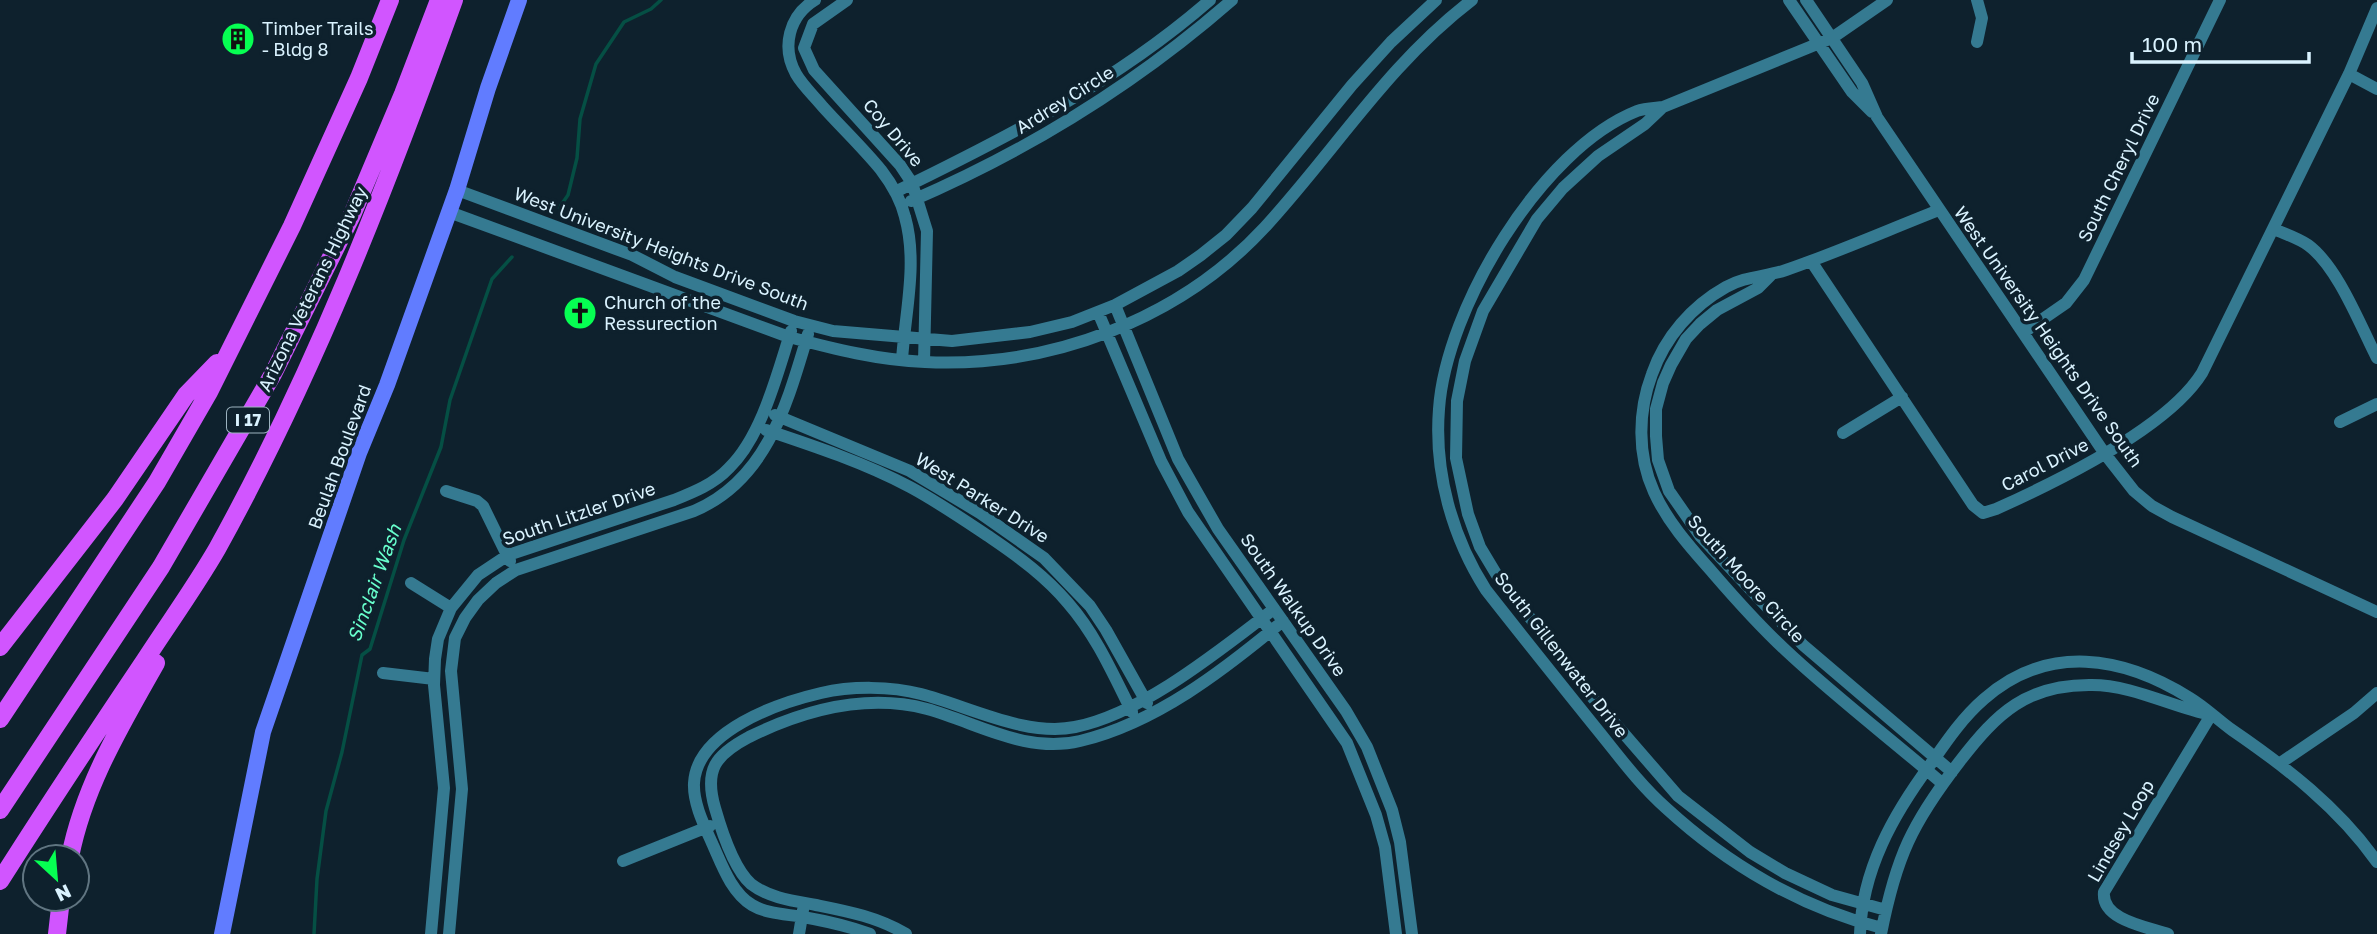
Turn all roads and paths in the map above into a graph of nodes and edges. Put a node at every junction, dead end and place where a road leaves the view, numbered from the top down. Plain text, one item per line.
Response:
1 (390, 0) edge
2 (439, 0) edge
3 (454, 0) edge
4 (519, 0) edge
5 (815, 0) edge
6 (847, 0) edge
7 (1210, 0) edge
8 (1232, 0) edge
9 (1436, 0) edge
10 (1472, 0) edge
11 (1789, 0) edge
12 (1806, 0) edge
13 (1887, 0) edge
14 (1977, 0) edge
15 (2220, 0) edge
16 (2377, 8) edge
17 (1832, 38) junction
18 (1977, 42) dead end
19 (1817, 44) junction
20 (804, 48) junction
21 (789, 52) junction
22 (2350, 74) junction
23 (2377, 89) edge
24 (1663, 107) junction
25 (1877, 117) junction
26 (912, 183) junction
27 (457, 190) junction
28 (895, 192) junction
29 (917, 199) junction
30 (901, 206) junction
31 (1939, 210) junction
32 (449, 212) junction
33 (2274, 229) junction
34 (1811, 261) junction
35 (1771, 275) junction
36 (1115, 305) junction
37 (1098, 312) junction
38 (794, 321) junction
39 (1124, 325) junction
40 (810, 326) junction
41 (2024, 331) junction
42 (1107, 332) junction
43 (789, 337) junction
44 (904, 338) junction
45 (926, 339) junction
46 (806, 341) junction
47 (229, 350) junction
48 (2377, 358) edge
49 (902, 360) junction
50 (924, 362) junction
51 (1902, 397) junction
52 (2377, 404) edge
53 (764, 411) junction
54 (780, 417) junction
55 (1438, 421) junction
56 (1456, 422) junction
57 (2340, 422) dead end
58 (756, 426) junction
59 (774, 432) junction
60 (1843, 433) dead end
61 (2105, 454) junction
62 (446, 491) dead end
63 (508, 555) junction
64 (516, 570) junction
65 (411, 583) dead end
66 (451, 608) junction
67 (1274, 609) junction
68 (2377, 612) edge
69 (173, 617) junction
70 (1261, 619) junction
71 (1283, 621) junction
72 (1270, 632) junction
73 (0, 647) edge
74 (383, 673) dead end
75 (434, 679) junction
76 (2377, 693) edge
77 (1145, 699) junction
78 (1129, 706) junction
79 (1152, 713) junction
80 (2211, 715) junction
81 (0, 719) edge
82 (1136, 720) junction
83 (1934, 758) junction
84 (2279, 764) junction
85 (1926, 769) junction
86 (1952, 772) junction
87 (1943, 784) junction
88 (0, 810) edge
89 (719, 822) junction
90 (706, 828) junction
91 (74, 843) edge
92 (2372, 846) edge
93 (623, 861) dead end
94 (2377, 862) edge
95 (1, 879) edge
96 (804, 903) junction
97 (1864, 905) junction
98 (1886, 910) junction
99 (59, 913) edge
100 (802, 917) junction
101 (1860, 928) edge
102 (1882, 931) edge
103 (57, 934) edge
104 (222, 934) edge
105 (431, 934) edge
106 (449, 934) edge
107 (799, 934) edge
108 (870, 934) edge
109 (906, 934) edge
110 (1396, 934) edge
111 (1412, 934) edge
112 (2168, 934) edge

1 - 47 highway, I 17
2 - 88 highway, Arizona Veterans Highway / I 17
3 - 69 highway
4 - 27 main road, Beulah Boulevard
5 - 21 street
6 - 20 street
7 - 26 street, Ardrey Circle
8 - 29 street, Ardrey Circle
9 - 36 street, West University Heights Drive South
10 - 39 street, West University Heights Drive South
11 - 19 street, West University Heights Drive South
12 - 17 street, West University Heights Drive South
13 - 17 street, South Gillenwater Drive
14 - 18 street
15 - 41 street, South Cheryl Drive
16 - 22 street, Carol Drive
17 - 19 street, South Gillenwater Drive
17 - 25 street, West University Heights Drive South
19 - 24 street, South Gillenwater Drive
19 - 25 street, West University Heights Drive South
20 - 21 street
20 - 26 street, Coy Drive
21 - 28 street, Coy Drive
22 - 23 street
22 - 33 street, Carol Drive
24 - 55 street, South Gillenwater Drive
24 - 56 street, South Gillenwater Drive
25 - 31 street, West University Heights Drive South
26 - 28 street, Ardrey Circle
26 - 29 street, Coy Drive
27 - 32 main road, Beulah Boulevard
27 - 38 street, West University Heights Drive South
28 - 30 street, Coy Drive
29 - 30 street, Ardrey Circle
29 - 45 street, Coy Drive
30 - 44 street, Coy Drive
31 - 34 street, South Moore Circle
31 - 41 street, West University Heights Drive South
32 - 43 street, West University Heights Drive South
32 - 104 main road, Beulah Boulevard
33 - 48 street
33 - 61 street, Carol Drive
34 - 35 street, South Moore Circle
34 - 51 street, Carol Drive
35 - 83 street, South Moore Circle
35 - 85 street, South Moore Circle
36 - 37 street, West University Heights Drive South
36 - 39 street, South Walkup Drive
37 - 42 street, South Walkup Drive
37 - 45 street, West University Heights Drive South
38 - 40 street, West University Heights Drive South
38 - 43 street, South Litzler Drive
39 - 42 street, West University Heights Drive South
39 - 67 street, South Walkup Drive
40 - 44 street, West University Heights Drive South
40 - 46 street, South Litzler Drive
41 - 61 street, West University Heights Drive South
42 - 50 street, West University Heights Drive South
42 - 70 street, South Walkup Drive
43 - 46 street, West University Heights Drive South
43 - 53 street, South Litzler Drive
44 - 45 street, West University Heights Drive South
44 - 49 street, Coy Drive
45 - 50 street, Coy Drive
46 - 49 street, West University Heights Drive South
46 - 54 street, South Litzler Drive
47 - 73 highway
47 - 81 highway, I 17
49 - 50 street, West University Heights Drive South
51 - 60 street
51 - 61 street, Carol Drive
52 - 57 street
53 - 54 street, West Parker Drive
53 - 58 street, South Litzler Drive
54 - 59 street, South Litzler Drive
54 - 77 street, West Parker Drive
55 - 56 street
55 - 101 street, South Gillenwater Drive
56 - 97 street, South Gillenwater Drive
58 - 59 street, West Parker Drive
58 - 63 street, South Litzler Drive
59 - 64 street, South Litzler Drive
59 - 78 street, West Parker Drive
61 - 68 street, West University Heights Drive South
62 - 63 street
63 - 64 street
63 - 66 street, South Litzler Drive
64 - 106 street, South Litzler Drive
65 - 66 street
66 - 75 street, South Litzler Drive
67 - 70 street
67 - 71 street, South Walkup Drive
69 - 91 highway
69 - 95 highway
70 - 72 street, South Walkup Drive
70 - 77 street
71 - 72 street
71 - 111 street, South Walkup Drive
72 - 79 street
72 - 110 street, South Walkup Drive
74 - 75 street
75 - 105 street, South Litzler Drive
76 - 84 street
77 - 78 street
77 - 79 street, West Parker Drive
78 - 82 street, West Parker Drive
78 - 90 street
79 - 82 street
80 - 83 street
80 - 84 street
80 - 86 street
80 - 112 street, Lindsey Loop
82 - 89 street
83 - 85 street
83 - 86 street, South Moore Circle
84 - 92 street
85 - 87 street, South Moore Circle
85 - 97 street
86 - 87 street
87 - 98 street
89 - 90 street
89 - 96 street
90 - 93 street
90 - 100 street
92 - 94 street
96 - 100 street
96 - 109 street
97 - 98 street, South Gillenwater Drive
97 - 101 street
98 - 102 street
99 - 103 highway
100 - 107 street
100 - 108 street
101 - 102 street, South Gillenwater Drive

